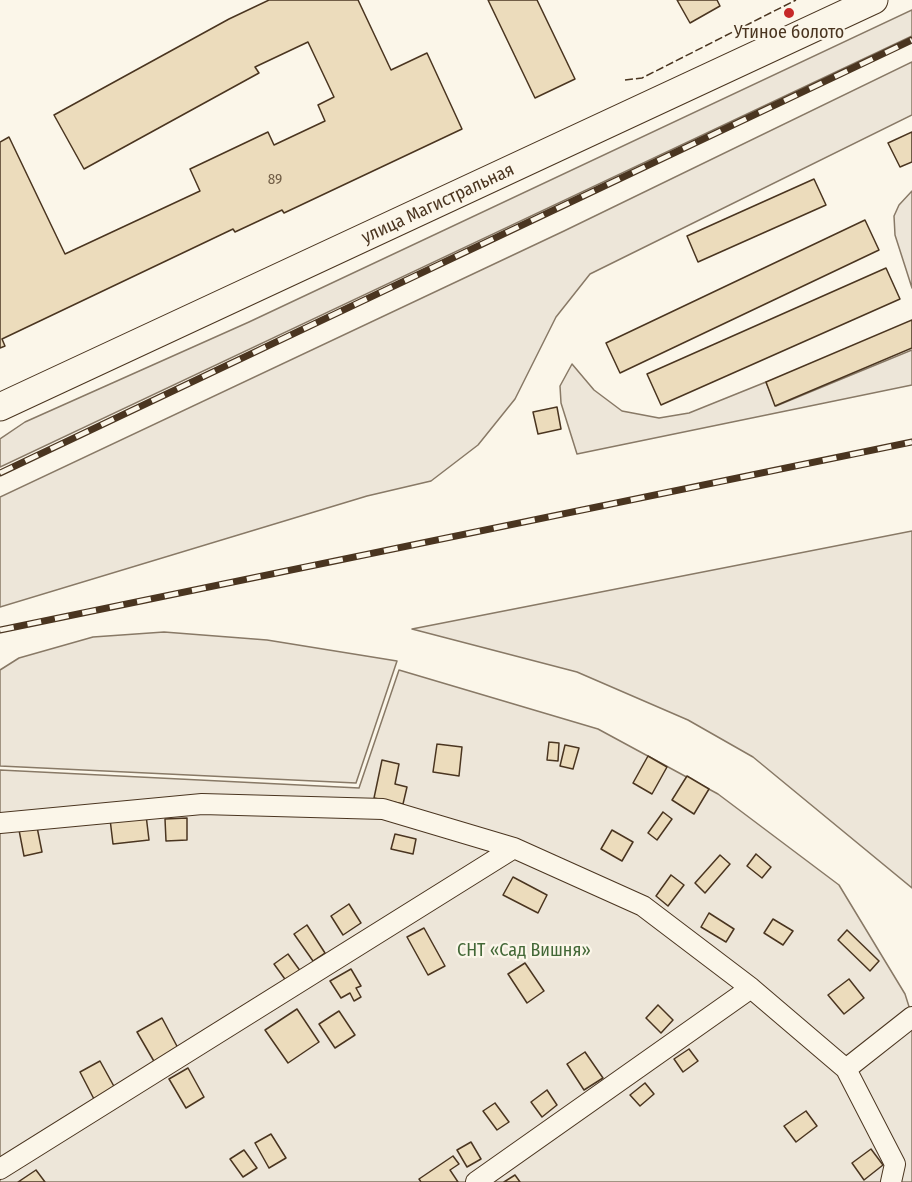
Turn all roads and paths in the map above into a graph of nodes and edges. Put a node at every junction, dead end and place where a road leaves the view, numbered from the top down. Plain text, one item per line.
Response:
1 (874, 0) edge
2 (0, 407) edge
3 (0, 823) edge
4 (514, 848) junction
5 (751, 988) junction
6 (912, 1017) edge
7 (846, 1069) junction
8 (0, 1169) edge
9 (476, 1182) edge
10 (891, 1182) edge

1 - 2 main road, улица Магистральная
3 - 4 street
4 - 5 street
4 - 8 street
5 - 7 street
5 - 9 street
6 - 7 street
7 - 10 street

